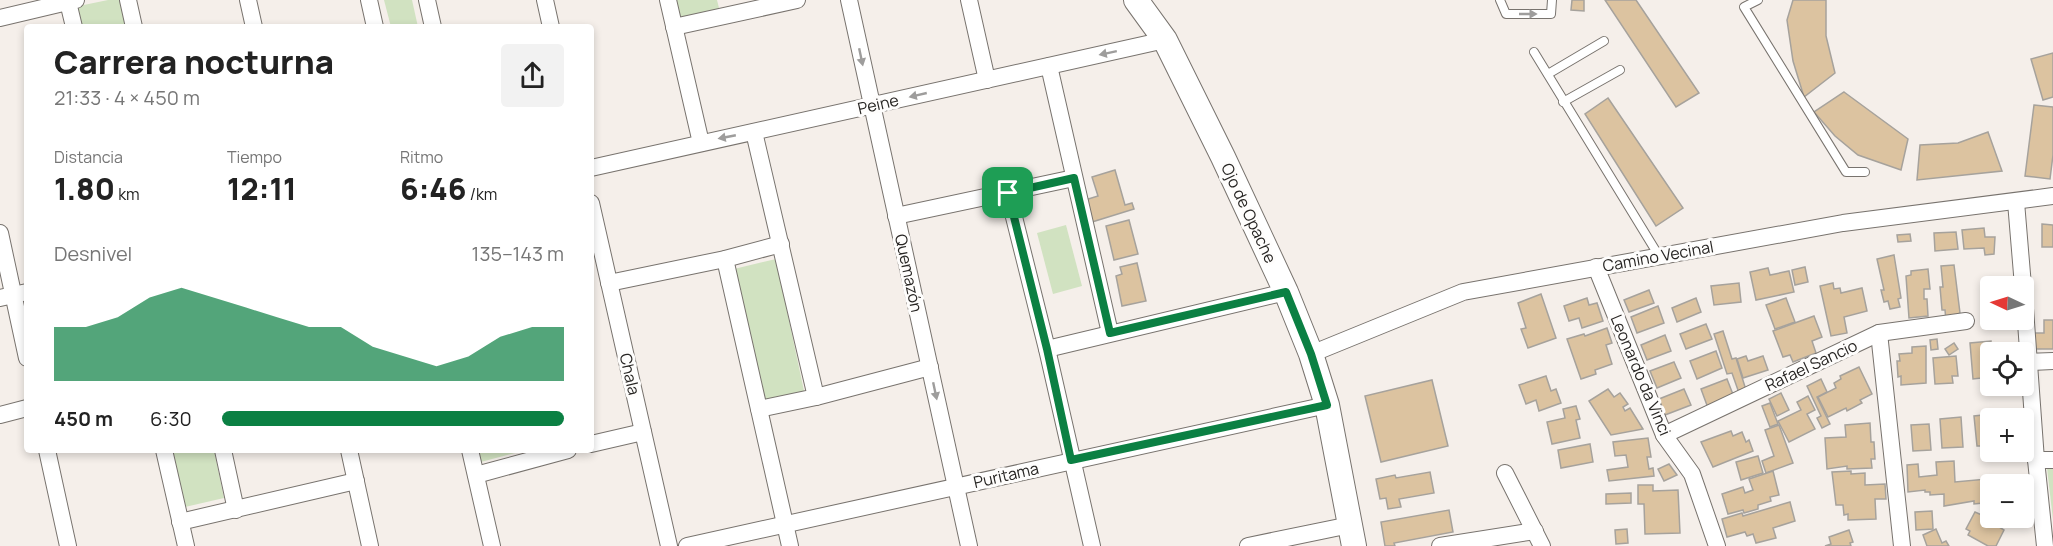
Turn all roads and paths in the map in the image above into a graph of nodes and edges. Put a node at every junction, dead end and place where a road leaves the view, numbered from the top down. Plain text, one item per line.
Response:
1 (128, 0) edge
2 (248, 0) edge
3 (369, 0) edge
4 (427, 0) edge
5 (545, 0) edge
6 (668, 0) edge
7 (797, 0) edge
8 (849, 0) edge
9 (969, 0) edge
10 (1136, 0) edge
11 (1500, 0) edge
12 (1552, 0) edge
13 (1758, 0) edge
14 (72, 1) edge
15 (729, 7) edge
16 (0, 18) edge
17 (74, 24) edge
18 (133, 24) edge
19 (253, 24) edge
20 (374, 24) edge
21 (432, 24) edge
22 (550, 24) edge
23 (674, 27) junction
24 (1165, 40) junction
25 (1604, 41) dead end
26 (1534, 52) dead end
27 (1049, 66) junction
28 (1620, 70) dead end
29 (1548, 74) junction
30 (987, 80) junction
31 (1563, 102) junction
32 (872, 106) junction
33 (754, 132) junction
34 (700, 143) junction
35 (594, 167) edge
36 (1865, 172) dead end
37 (1074, 178) junction
38 (1008, 193) junction
39 (2053, 196) edge
40 (2016, 202) junction
41 (594, 216) edge
42 (896, 216) junction
43 (0, 233) edge
44 (781, 244) junction
45 (1659, 257) junction
46 (725, 259) junction
47 (1596, 267) junction
48 (2022, 276) edge
49 (609, 283) junction
50 (1286, 292) junction
51 (14, 295) edge
52 (1966, 321) dead end
53 (1110, 333) junction
54 (1879, 333) junction
55 (24, 343) edge
56 (1047, 349) junction
57 (1311, 354) junction
58 (2053, 361) edge
59 (2034, 362) edge
60 (930, 367) junction
61 (2031, 396) edge
62 (816, 397) junction
63 (1327, 405) junction
64 (24, 409) edge
65 (759, 409) junction
66 (0, 415) edge
67 (643, 432) junction
68 (1664, 435) junction
69 (594, 443) edge
70 (48, 453) edge
71 (165, 453) edge
72 (224, 453) edge
73 (350, 453) edge
74 (471, 453) edge
75 (529, 454) edge
76 (1071, 460) junction
77 (2036, 460) junction
78 (2053, 460) edge
79 (1505, 473) dead end
80 (476, 475) junction
81 (356, 481) junction
82 (956, 486) junction
83 (236, 510) junction
84 (180, 522) junction
85 (785, 525) junction
86 (1534, 531) junction
87 (2047, 535) edge
88 (1352, 536) edge
89 (68, 546) edge
90 (186, 546) edge
91 (370, 546) edge
92 (492, 546) edge
93 (669, 546) edge
94 (687, 546) edge
95 (790, 546) edge
96 (969, 546) edge
97 (1092, 546) edge
98 (1248, 546) edge
99 (1440, 546) edge
100 (1542, 546) edge
101 (1717, 546) edge
102 (1902, 546) edge

1 - 18 street
2 - 19 street
3 - 20 street
4 - 21 street
5 - 22 street
6 - 23 street
7 - 15 street
8 -> 32 street, Quemazón
9 - 30 street
10 - 24 main road, Ojo de Opache
11 -> 12 lane
13 - 36 lane
14 - 16 street
14 - 17 street
15 - 23 street
23 - 34 street
24 -> 27 street, Peine
24 - 50 main road, Ojo de Opache
25 - 29 lane
26 - 29 lane
27 - 30 street, Peine
27 - 37 street
28 - 31 lane
29 - 31 lane
30 -> 32 street, Peine
31 - 45 lane
32 - 33 street, Peine
32 - 42 street, Quemazón
33 -> 34 street, Peine
33 - 44 street
34 - 35 street, Peine
37 - 38 street
37 - 53 street
38 - 42 street
38 - 56 street
39 - 40 street, Camino Vecinal
40 - 45 street, Camino Vecinal
40 - 48 street
41 - 49 street, Chala
42 - 60 street, Quemazón
43 - 51 street
44 - 46 street
44 - 62 street
45 - 47 street, Camino Vecinal
46 - 49 street
46 - 65 street
47 - 57 street, Camino Vecinal
47 - 68 street, Leonardo da Vinci
49 - 67 street, Chala
50 - 53 street
50 - 57 main road, Ojo de Opache
51 - 55 street
52 - 54 street, Rafael Sancio
53 - 56 street
54 - 68 street, Rafael Sancio
54 - 102 street
56 - 76 street
57 - 63 main road, Ojo de Opache
58 - 59 street
60 - 62 street
60 -> 82 street, Quemazón
61 - 77 street
62 - 65 street
63 - 76 street, Puritama
63 - 88 main road, Ojo de Opache
64 - 66 street
65 - 85 street
67 - 69 street
67 - 93 street, Chala
68 - 101 street, Leonardo da Vinci
70 - 89 street
71 - 84 street
72 - 83 street
73 - 81 street
74 - 80 street
75 - 80 street
76 - 82 street, Puritama
76 - 97 street
77 - 78 street
77 - 87 street
79 - 86 street
80 - 92 street
81 - 83 street
81 - 91 street
82 - 85 street, Puritama
82 - 96 street, Quemazón
83 - 84 street
84 - 90 street
85 - 94 street, Puritama
85 - 95 street
86 - 99 street
86 - 100 street
88 - 98 street

